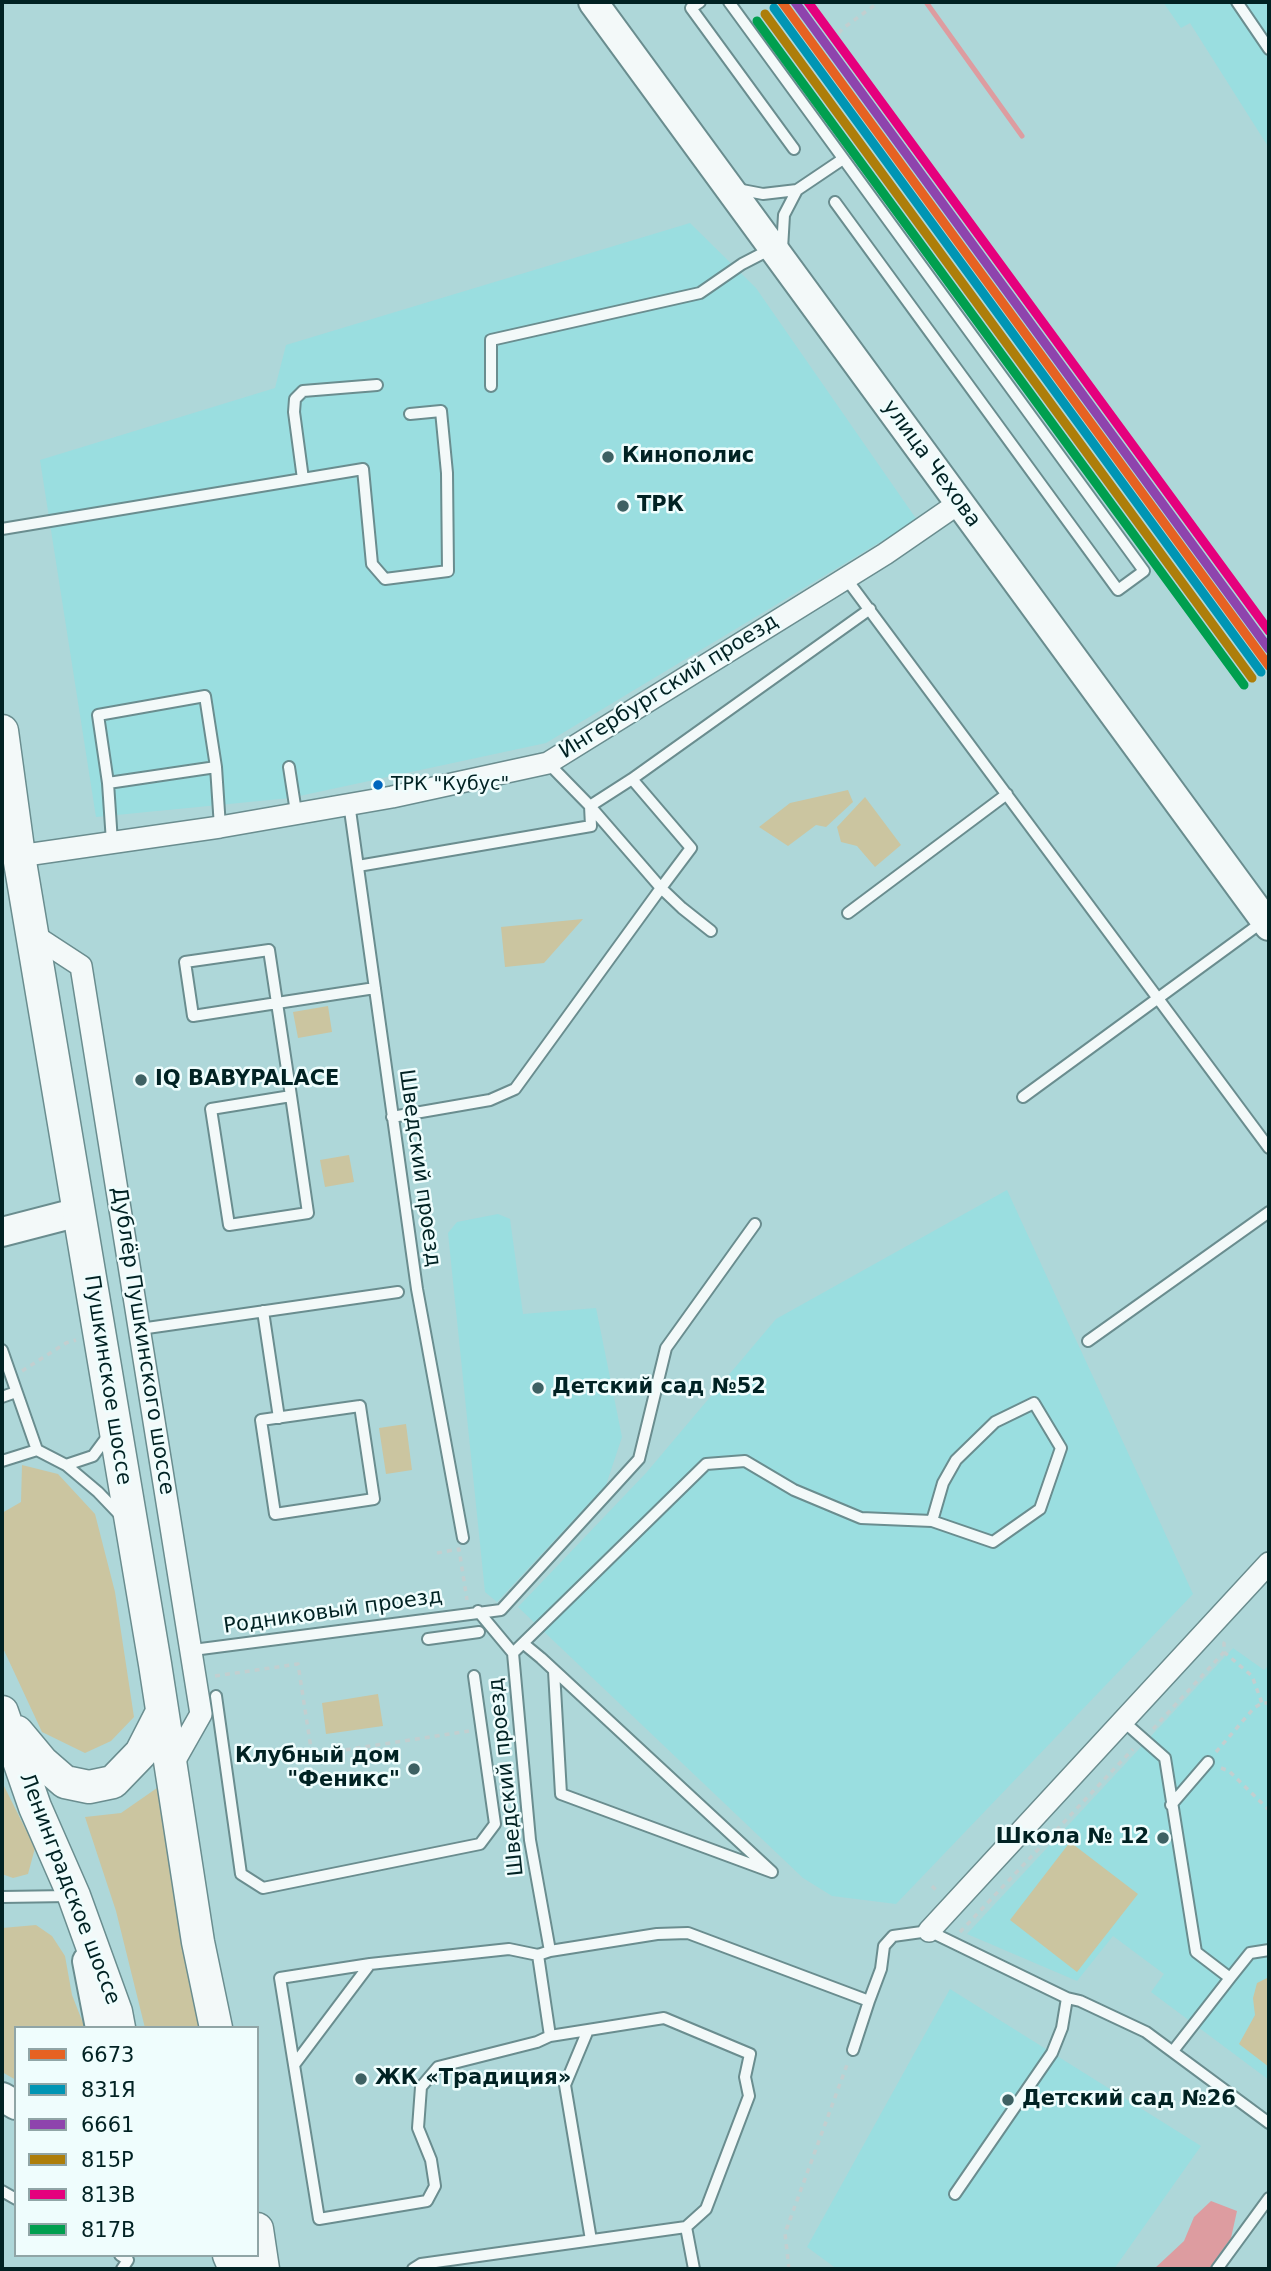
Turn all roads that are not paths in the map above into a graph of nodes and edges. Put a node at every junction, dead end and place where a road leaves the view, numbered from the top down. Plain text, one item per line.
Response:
1 (593, 2) edge
2 (700, 2) edge
3 (729, 2) edge
4 (1237, 2) edge
5 (1269, 49) edge
6 (794, 149) dead end
7 (843, 159) junction
8 (727, 186) junction
9 (797, 190) junction
10 (835, 202) dead end
11 (777, 255) junction
12 (377, 385) dead end
13 (491, 386) dead end
14 (410, 414) dead end
15 (303, 479) junction
16 (959, 503) junction
17 (2, 528) edge
18 (845, 577) junction
19 (870, 609) junction
20 (2, 731) edge
21 (548, 763) junction
22 (216, 767) junction
23 (289, 767) dead end
24 (632, 779) junction
25 (108, 783) junction
26 (1007, 794) junction
27 (349, 803) junction
28 (590, 806) junction
29 (296, 812) junction
30 (220, 827) junction
31 (112, 842) junction
32 (19, 856) junction
33 (358, 866) junction
34 (661, 888) junction
35 (848, 913) dead end
36 (1267, 923) edge
37 (711, 931) dead end
38 (32, 934) junction
39 (375, 988) junction
40 (1156, 998) junction
41 (277, 1003) junction
42 (291, 1097) junction
43 (1023, 1097) dead end
44 (392, 1117) junction
45 (1269, 1148) edge
46 (79, 1212) junction
47 (1269, 1212) edge
48 (755, 1224) dead end
49 (2, 1232) edge
50 (398, 1292) dead end
51 (263, 1311) junction
52 (140, 1329) junction
53 (1088, 1341) dead end
54 (2, 1350) edge
55 (16, 1392) junction
56 (2, 1398) edge
57 (279, 1418) junction
58 (115, 1427) junction
59 (37, 1450) junction
60 (2, 1461) edge
61 (66, 1465) junction
62 (932, 1521) junction
63 (132, 1527) junction
64 (463, 1538) dead end
65 (1269, 1563) edge
66 (473, 1612) junction
67 (479, 1632) dead end
68 (428, 1639) dead end
69 (524, 1644) junction
70 (192, 1650) junction
71 (513, 1653) junction
72 (554, 1671) junction
73 (474, 1676) dead end
74 (216, 1696) dead end
75 (162, 1712) junction
76 (3, 1716) edge
77 (1123, 1721) junction
78 (1208, 1762) road end
79 (171, 1767) junction
80 (1171, 1805) junction
81 (74, 1896) junction
82 (2, 1898) edge
83 (929, 1931) junction
84 (1269, 1950) edge
85 (550, 1951) junction
86 (538, 1955) junction
87 (370, 1964) junction
88 (1230, 1978) junction
89 (1066, 1998) junction
90 (869, 2001) junction
91 (100, 2026) edge
92 (119, 2026) edge
93 (216, 2026) edge
94 (588, 2030) junction
95 (550, 2036) junction
96 (853, 2050) road end
97 (1173, 2051) junction
98 (294, 2065) junction
99 (1269, 2123) edge
100 (954, 2194) dead end
101 (1269, 2198) edge
102 (686, 2227) junction
103 (591, 2240) junction
104 (259, 2242) edge
105 (263, 2269) edge
106 (413, 2269) edge
107 (694, 2269) edge
108 (1217, 2269) edge

1 - 8 street, улица Чехова
2 - 6 lane
3 - 7 lane
4 - 5 lane
7 - 9 lane
7 - 10 lane
8 - 9 lane
8 - 11 street, улица Чехова
9 - 11 lane
11 - 13 lane
11 - 16 street, улица Чехова
12 - 15 lane
14 - 15 lane
15 - 17 lane
16 - 18 street, Ингербургский проезд
16 - 36 street, улица Чехова
18 - 19 lane
18 - 21 street, Ингербургский проезд
19 - 24 lane
19 - 26 lane
20 - 32 main road, Пушкинское шоссе
21 - 27 street, Ингербургский проезд
21 - 28 lane
22 - 25 lane
22 - 25 lane
22 - 30 lane
23 - 29 lane
24 - 28 lane
24 - 34 lane
25 - 31 lane
26 - 35 lane
26 - 40 lane
27 - 29 street, Ингербургский проезд
27 - 33 lane, Шведский проезд
28 - 33 lane
28 - 34 lane
29 - 30 street, Ингербургский проезд
30 - 31 street, Ингербургский проезд
31 - 32 street, Ингербургский проезд
32 - 38 main road, Пушкинское шоссе
33 - 39 lane, Шведский проезд
34 - 37 lane
34 - 44 lane
36 - 40 lane
38 - 46 main road, Пушкинское шоссе
38 - 52 street, Дублёр Пушкинского шоссе
39 - 41 lane
39 - 44 lane, Шведский проезд
40 - 43 lane
40 - 45 lane
41 - 41 lane
41 - 42 lane
42 - 42 lane
44 - 64 lane, Шведский проезд
46 - 49 street
46 - 58 main road, Пушкинское шоссе
47 - 53 lane
48 - 66 lane, Родниковый проезд
50 - 51 lane
51 - 52 lane
51 - 57 lane
52 - 70 street, Дублёр Пушкинского шоссе
54 - 55 lane
55 - 56 lane
55 - 59 lane
57 - 57 lane
58 - 61 lane
58 - 63 main road, Пушкинское шоссе
59 - 60 lane
59 - 61 lane
61 - 63 lane
62 - 62 lane
62 - 69 lane
63 - 75 main road, Пушкинское шоссе
65 - 77 street
66 - 70 lane, Родниковый проезд
66 - 71 lane, Шведский проезд
67 - 68 lane
69 - 71 lane
69 - 72 lane
70 - 79 street, Дублёр Пушкинского шоссе
71 - 85 lane, Шведский проезд
72 - 72 lane
73 - 74 lane
75 - 76 main road
75 - 79 main road, Пушкинское шоссе
76 - 81 main road, Ленинградское шоссе
77 - 80 lane
77 - 83 street
78 - 80 lane
79 - 93 main road, Пушкинское шоссе
80 - 88 lane
81 - 82 lane
81 - 91 street
81 - 92 main road, Ленинградское шоссе
83 - 89 lane
83 - 90 lane
84 - 88 lane
85 - 86 lane
85 - 90 lane
86 - 87 lane
86 - 95 lane
87 - 98 lane
87 - 98 lane
88 - 97 lane
89 - 97 lane
89 - 100 lane
90 - 96 lane
94 - 95 lane
94 - 102 lane
94 - 103 lane
95 - 98 lane
97 - 99 lane
101 - 108 lane
102 - 103 lane
102 - 107 lane
103 - 106 lane
104 - 105 main road

